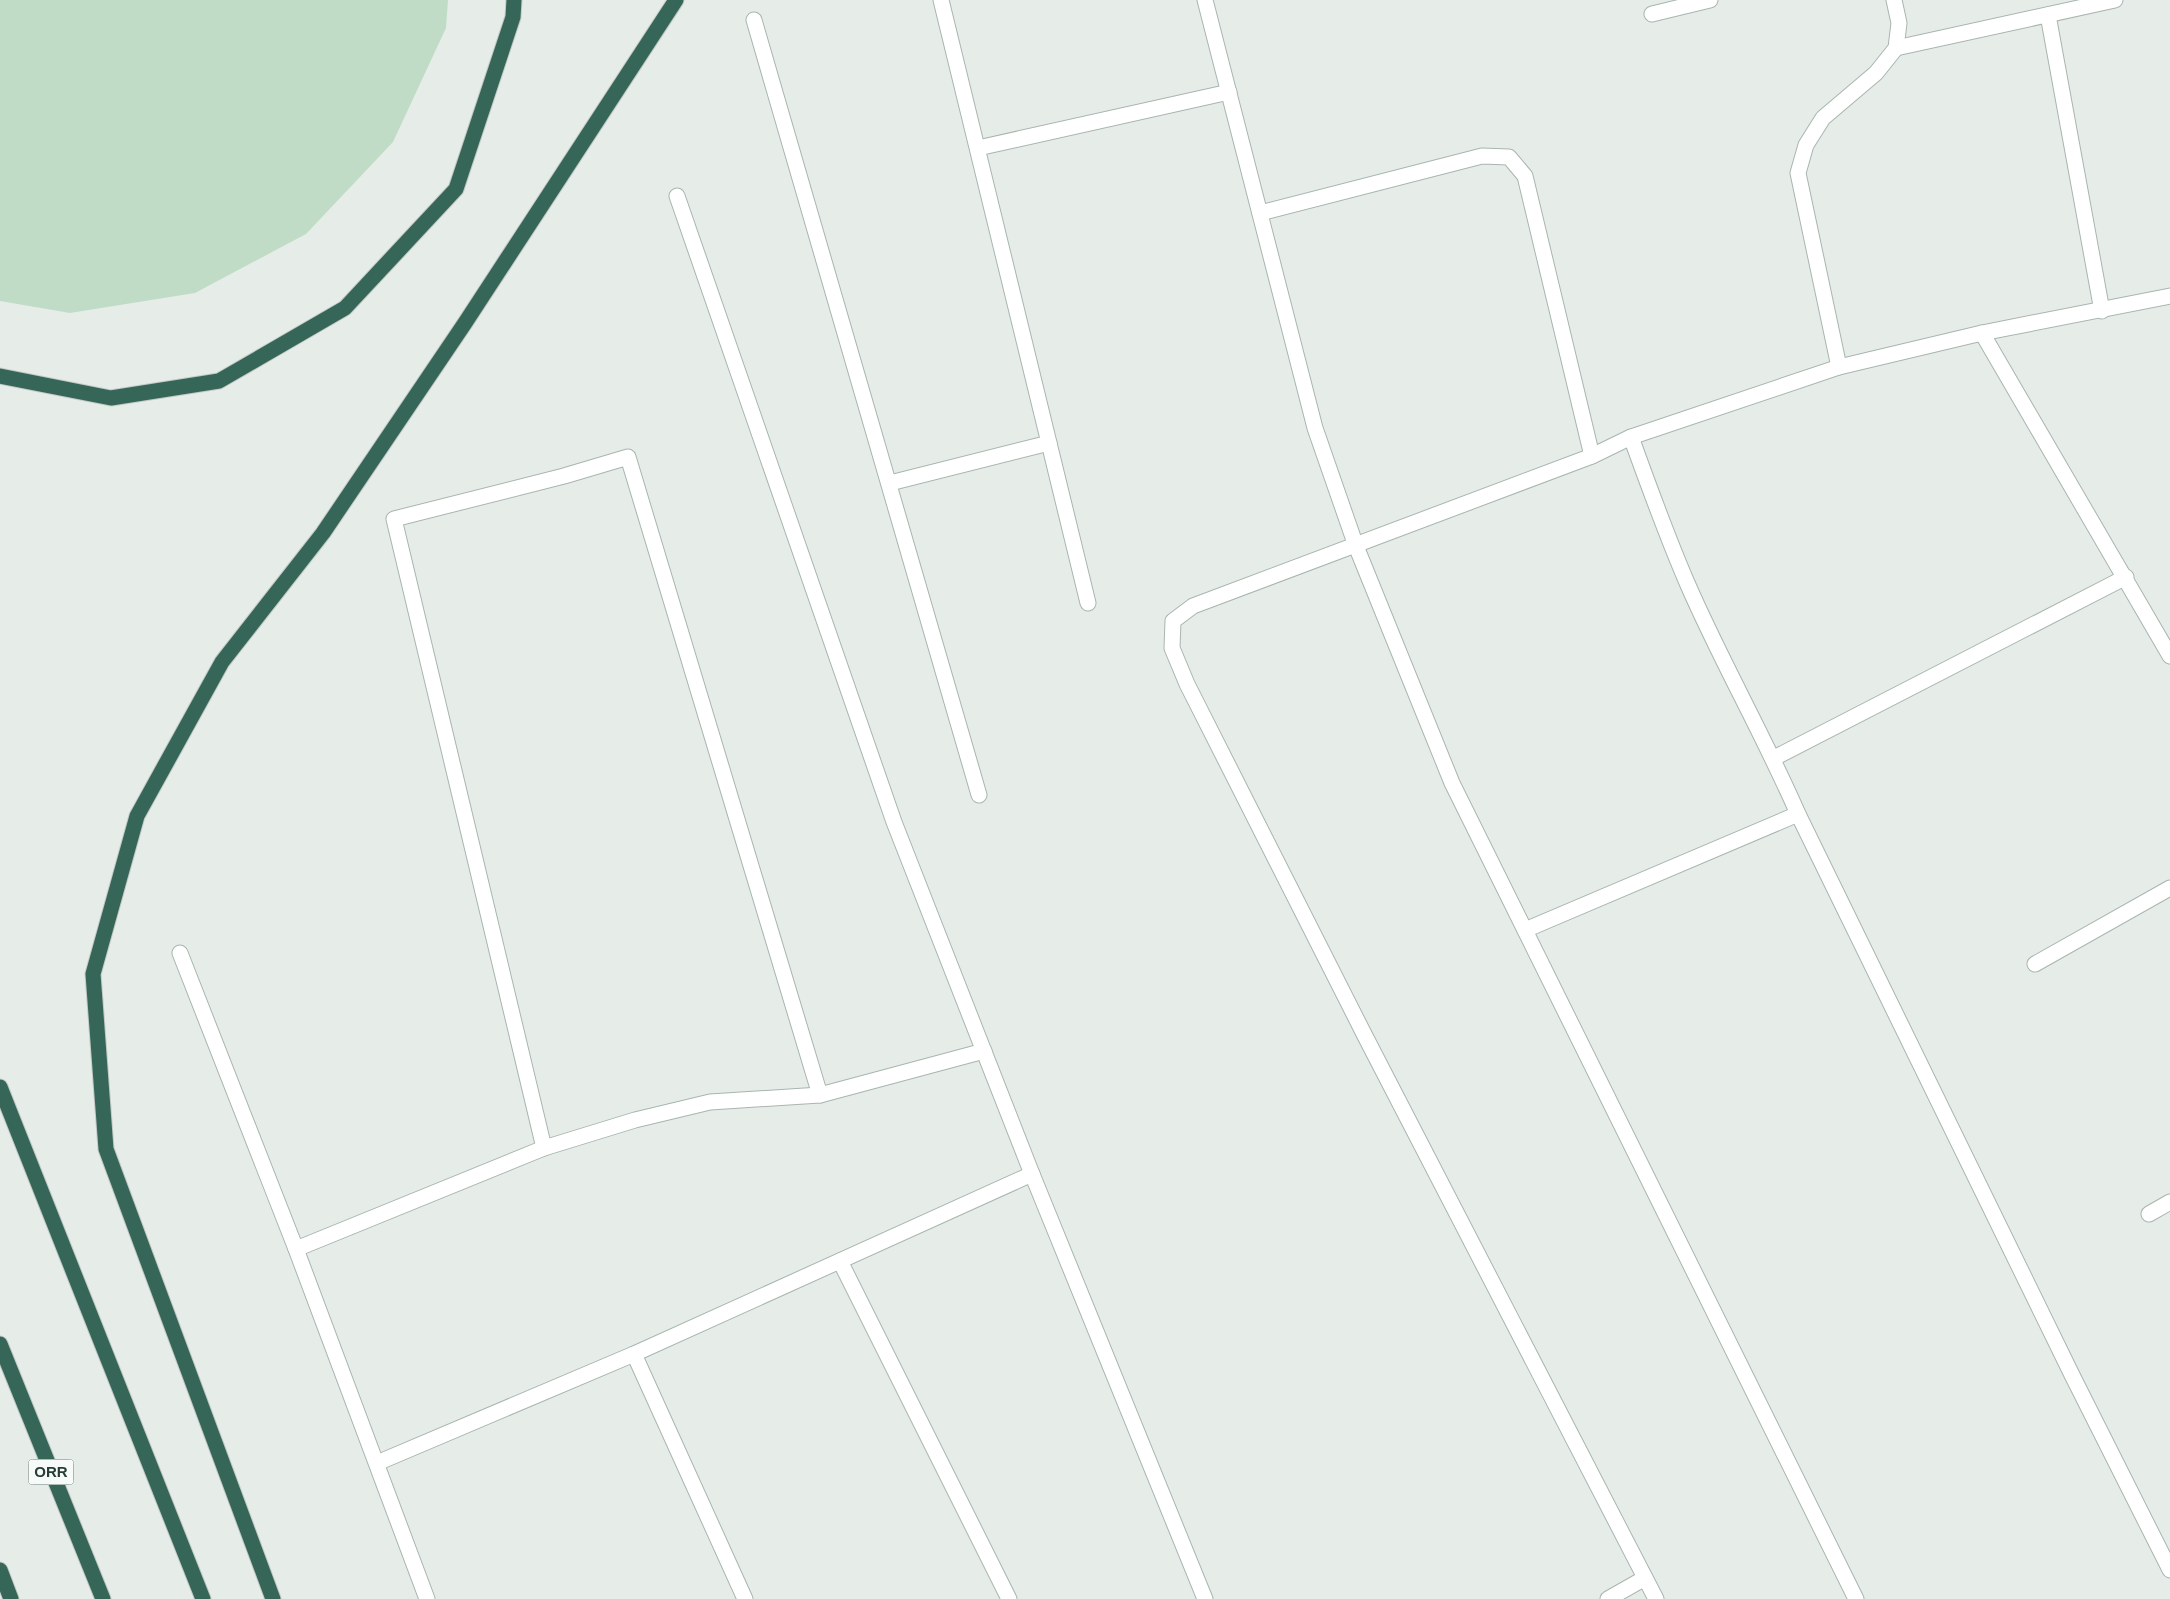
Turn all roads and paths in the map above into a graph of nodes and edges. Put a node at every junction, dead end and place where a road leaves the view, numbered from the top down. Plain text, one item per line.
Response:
1 (514, 0) edge
2 (676, 0) edge
3 (941, 0) edge
4 (1205, 0) edge
5 (1710, 0) edge
6 (1894, 0) edge
7 (2115, 0) edge
8 (1652, 14) dead end
9 (2048, 15) junction
10 (754, 20) dead end
11 (1896, 48) junction
12 (1229, 92) junction
13 (978, 148) junction
14 (677, 196) dead end
15 (1260, 213) junction
16 (2170, 296) edge
17 (2102, 311) junction
18 (1982, 333) junction
19 (1839, 367) junction
20 (0, 376) edge
21 (1631, 437) junction
22 (1049, 443) junction
23 (1592, 456) junction
24 (890, 483) junction
25 (1356, 546) junction
26 (2126, 577) junction
27 (1088, 603) dead end
28 (2170, 656) edge
29 (1774, 758) junction
30 (980, 795) dead end
31 (1798, 814) junction
32 (2170, 888) edge
33 (1525, 930) junction
34 (180, 953) dead end
35 (2035, 964) dead end
36 (984, 1051) junction
37 (0, 1087) edge
38 (820, 1095) junction
39 (544, 1148) junction
40 (1032, 1174) junction
41 (2170, 1202) edge
42 (2149, 1214) dead end
43 (296, 1249) junction
44 (840, 1261) junction
45 (0, 1344) edge
46 (634, 1354) junction
47 (377, 1463) junction
48 (0, 1570) edge
49 (2170, 1570) edge
50 (1645, 1578) junction
51 (11, 1599) edge
52 (103, 1599) edge
53 (203, 1599) edge
54 (273, 1599) edge
55 (427, 1599) edge
56 (745, 1599) edge
57 (1009, 1599) edge
58 (1205, 1599) edge
59 (1608, 1599) edge
60 (1656, 1599) edge
61 (1856, 1599) edge

1 - 20 highway
2 - 54 highway
3 - 13 street
4 - 12 street
5 - 8 street
6 - 11 street
7 - 9 street
9 - 11 street
9 - 17 street
10 - 24 street
11 - 19 street
12 - 13 street
12 - 15 street
13 - 22 street
14 - 36 street
15 - 23 street
15 - 25 street
16 - 17 street
17 - 18 street
18 - 19 street
18 - 26 street
19 - 21 street
21 - 23 street
21 - 29 street
22 - 24 street
22 - 27 street
23 - 25 street
24 - 30 street
25 - 33 street
25 - 50 street
26 - 28 street
26 - 29 street
29 - 31 street
31 - 33 street
31 - 49 street
32 - 35 street
33 - 61 street
34 - 43 street
36 - 38 street
36 - 40 street
37 - 53 highway
38 - 39 street
38 - 39 street
39 - 43 street
40 - 44 street
40 - 58 street
41 - 42 street
43 - 47 street
44 - 46 street
44 - 57 street
45 - 52 highway, ORR
46 - 47 street
46 - 56 street
47 - 55 street
48 - 51 highway
50 - 59 street
50 - 60 street

